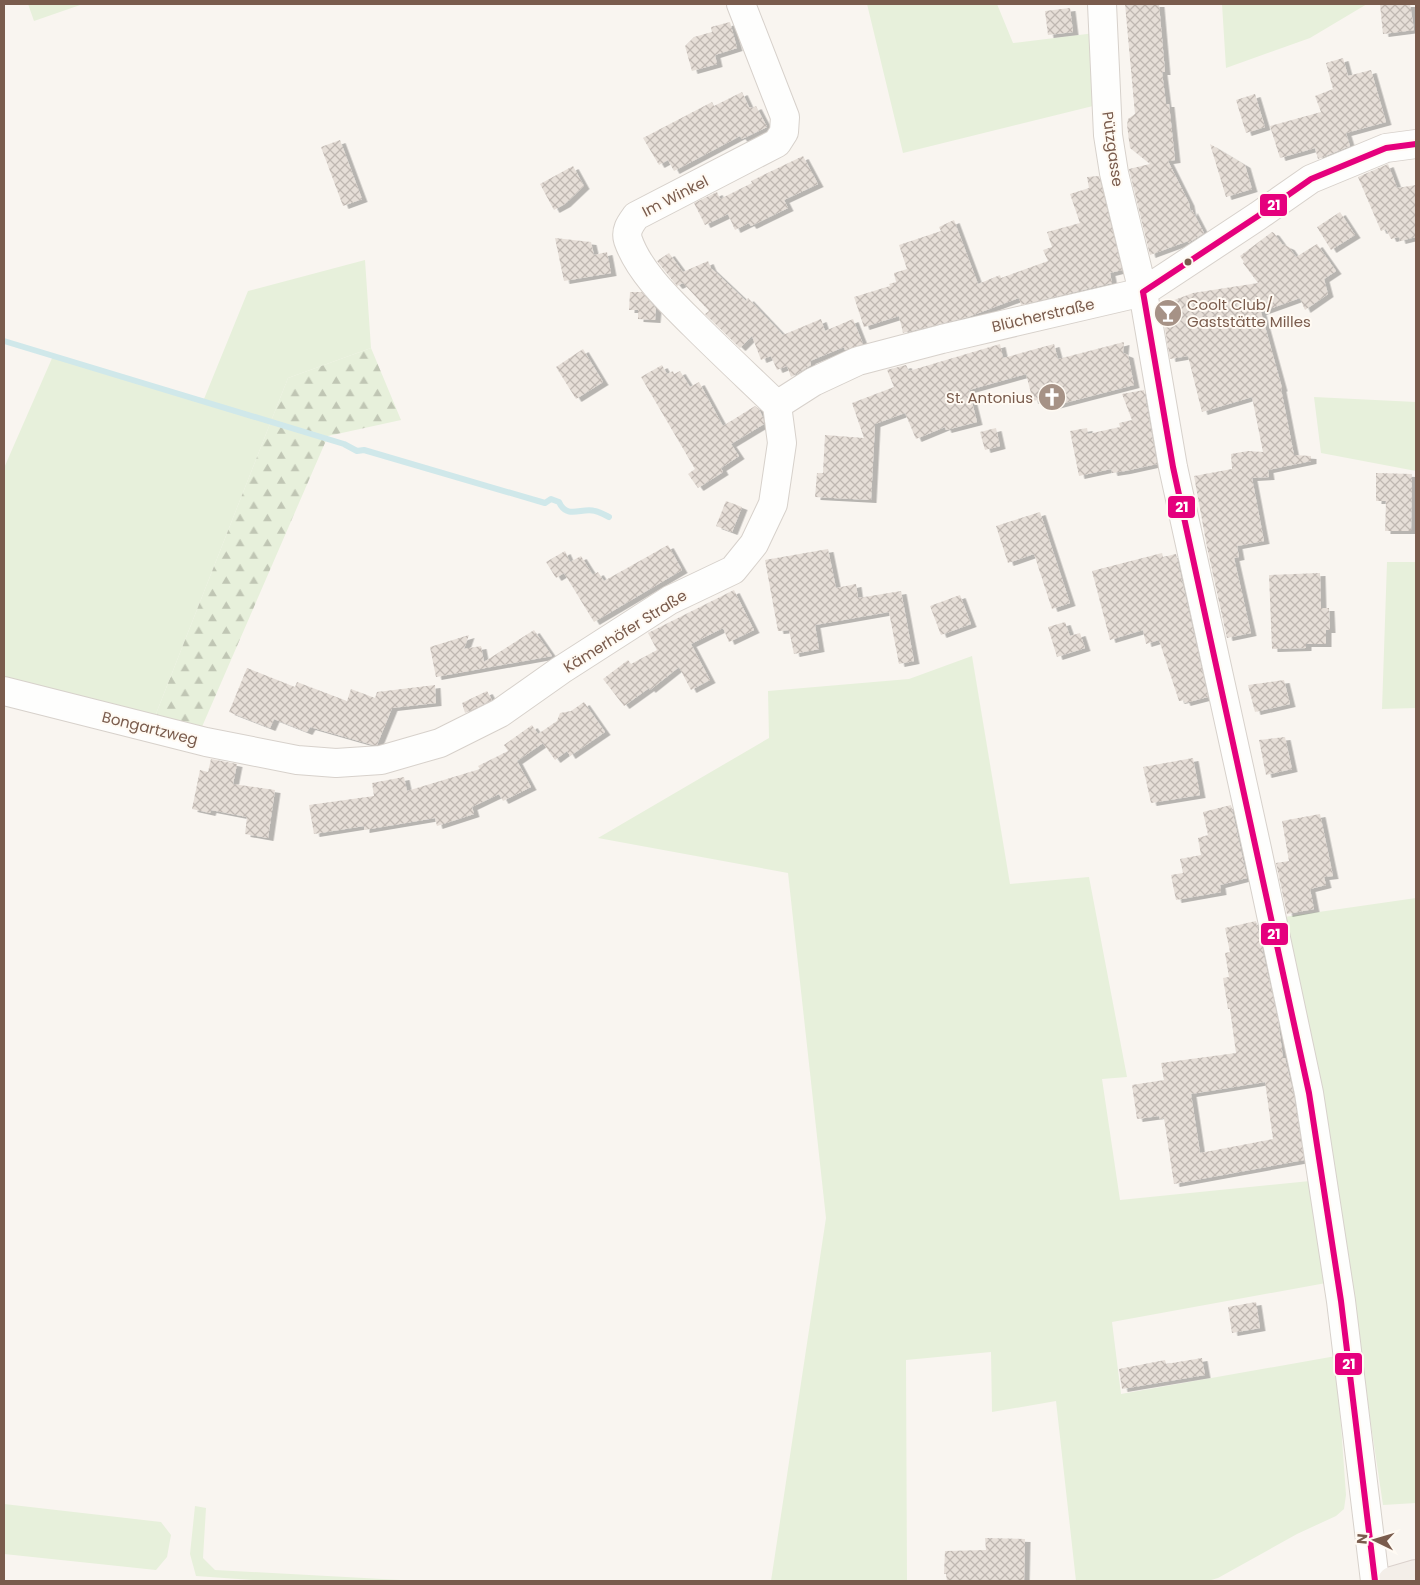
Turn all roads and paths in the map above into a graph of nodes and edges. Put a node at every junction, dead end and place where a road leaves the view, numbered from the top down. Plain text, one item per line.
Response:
1 (741, 4) edge
2 (1102, 4) edge
3 (1416, 144) edge
4 (1143, 292) junction
5 (777, 404) junction
6 (4, 691) edge
7 (297, 760) joint
8 (1416, 1574) edge
9 (1375, 1581) edge
10 (1392, 1581) edge

1 - 5 street, Im Winkel
2 - 4 street, Pützgasse
3 - 4 street
4 - 5 street, Blücherstraße
4 - 9 street, Pützgasse
5 - 7 street, Kämerhöfer Straße
6 - 7 street, Bongartzweg
8 - 10 main road

